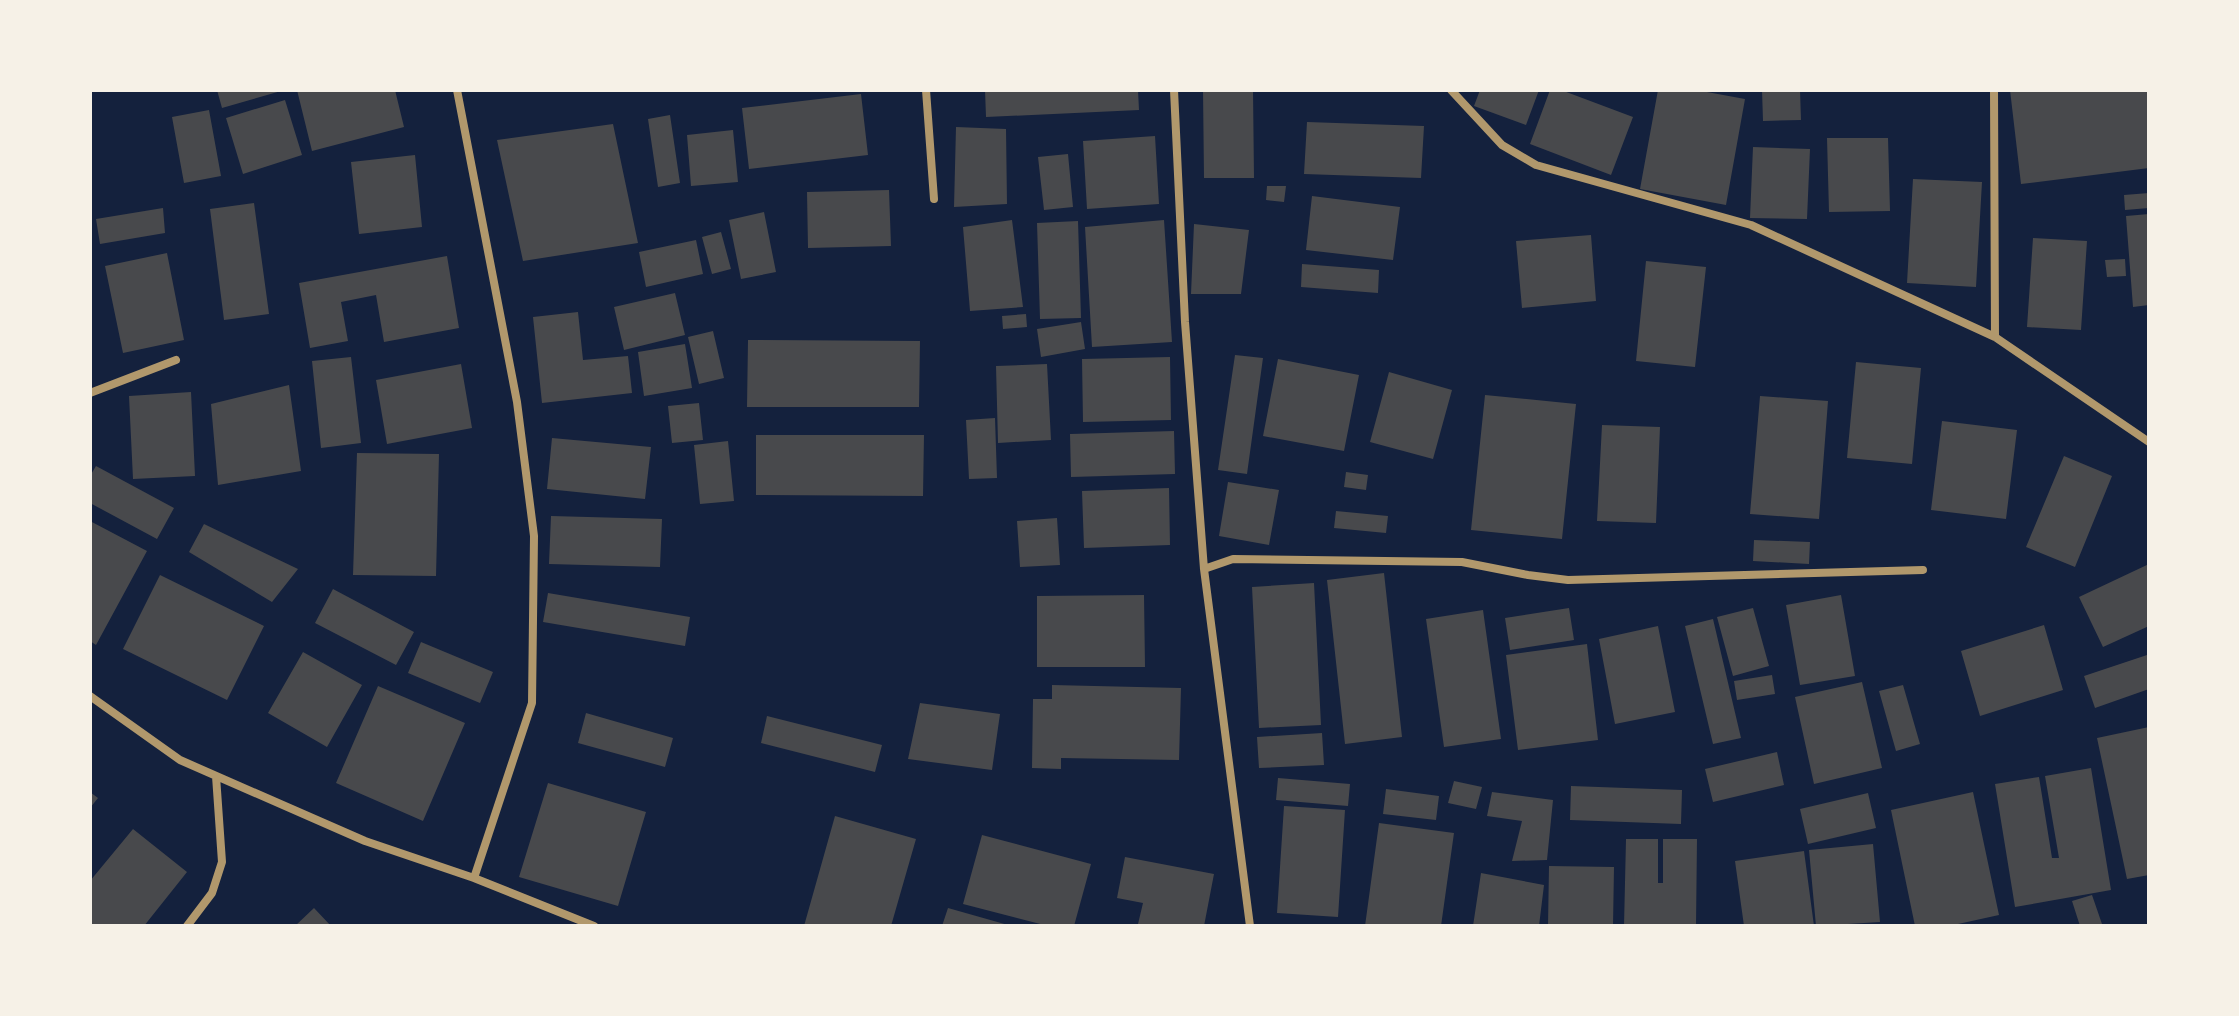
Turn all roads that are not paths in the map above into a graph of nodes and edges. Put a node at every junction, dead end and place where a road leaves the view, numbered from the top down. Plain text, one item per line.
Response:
1 (457, 90) edge
2 (926, 90) edge
3 (1174, 90) edge
4 (1451, 90) edge
5 (1994, 90) edge
6 (934, 199) dead end
7 (1995, 337) junction
8 (176, 360) dead end
9 (90, 393) edge
10 (2149, 442) edge
11 (1204, 569) junction
12 (1923, 570) dead end
13 (90, 696) edge
14 (216, 776) junction
15 (474, 878) junction
16 (187, 926) edge
17 (594, 926) edge
18 (1250, 926) edge

1 - 15 street
2 - 6 street
3 - 11 street
4 - 7 street
5 - 7 street
7 - 10 street
8 - 9 street
11 - 12 street
11 - 18 street
13 - 14 street
14 - 15 street
14 - 16 street
15 - 17 street

